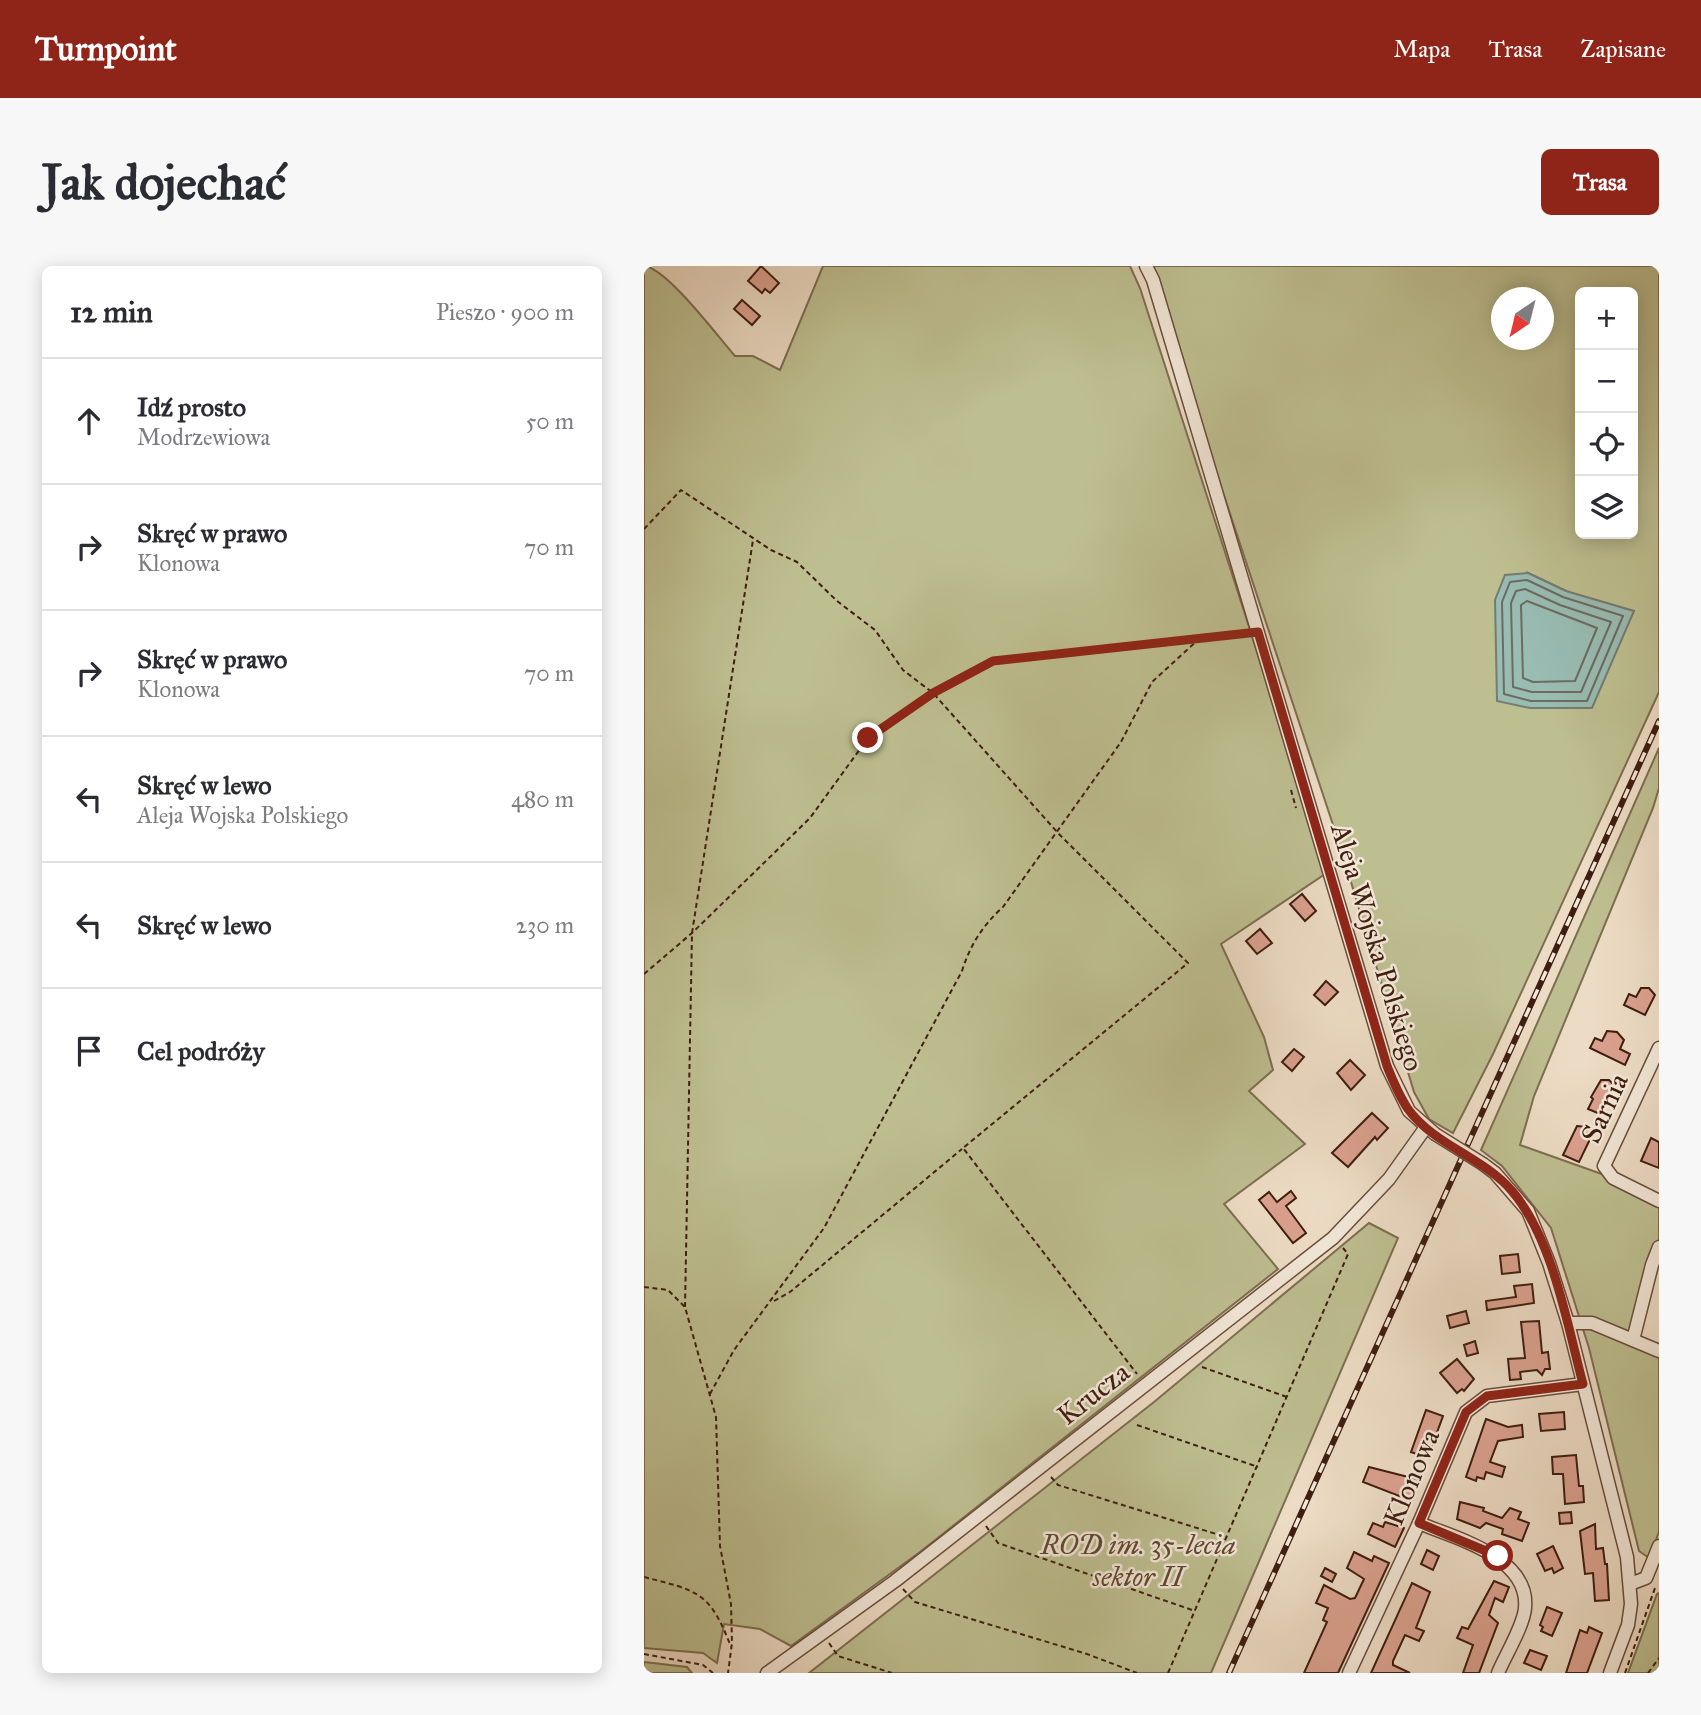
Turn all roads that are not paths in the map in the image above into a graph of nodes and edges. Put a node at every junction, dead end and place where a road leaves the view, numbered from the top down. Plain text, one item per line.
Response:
1 (1146, 266) edge
2 (1659, 1048) edge
3 (1430, 1130) junction
4 (1659, 1201) edge
5 (1659, 1247) edge
6 (1568, 1323) junction
7 (1633, 1340) junction
8 (1659, 1351) edge
9 (1583, 1384) junction
10 (1419, 1523) junction
11 (1659, 1546) edge
12 (1653, 1582) edge
13 (1630, 1584) junction
14 (767, 1673) edge
15 (1349, 1673) edge
16 (1498, 1673) edge
17 (1610, 1673) edge

1 - 3 street, Aleja Wojska Polskiego
2 - 4 street, Sarnia
3 - 6 street, Aleja Wojska Polskiego, bridge
3 - 14 street, Krucza
5 - 7 street
6 - 7 street
6 - 9 street, Aleja Wojska Polskiego
7 - 8 street
9 - 10 street, Klonowa
9 - 13 street, Aleja Wojska Polskiego
10 - 15 street, Klonowa
10 - 16 street
11 - 12 street
12 - 13 street
13 - 17 street, Aleja Wojska Polskiego

